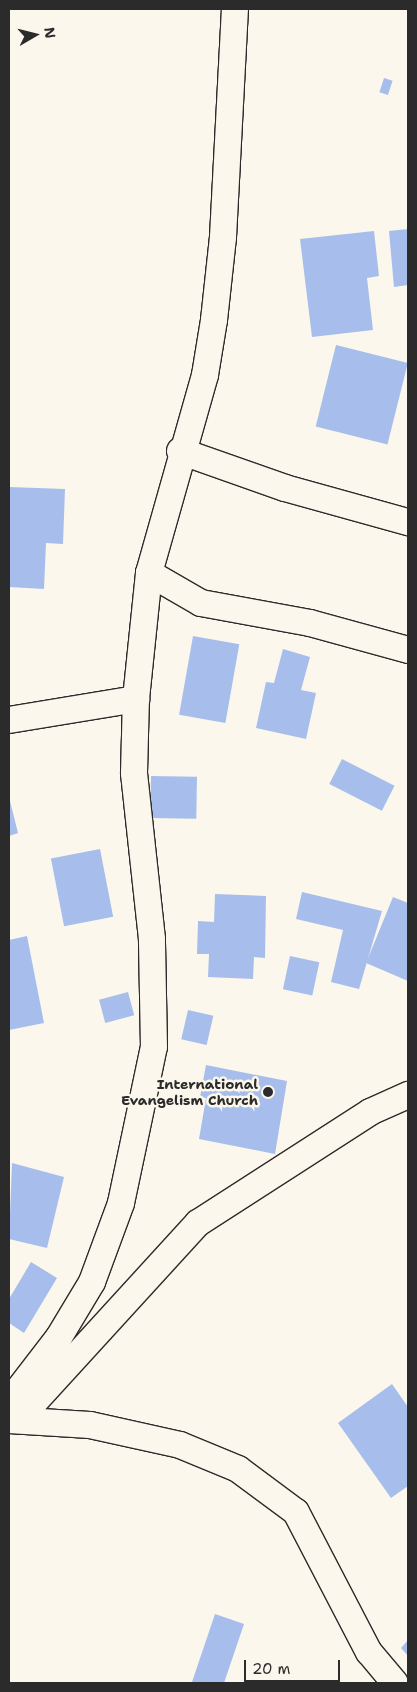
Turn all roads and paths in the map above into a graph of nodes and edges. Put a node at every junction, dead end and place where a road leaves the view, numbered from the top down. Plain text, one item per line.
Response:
1 (235, 9) edge
2 (180, 451) junction
3 (408, 522) edge
4 (149, 574) junction
5 (408, 650) edge
6 (136, 700) junction
7 (9, 720) edge
8 (408, 1095) edge
9 (12, 1414) edge
10 (395, 1683) edge

1 - 2 street
2 - 3 street
2 - 4 street
4 - 5 street
4 - 6 street
6 - 7 street
6 - 9 street
8 - 9 street
9 - 10 street

